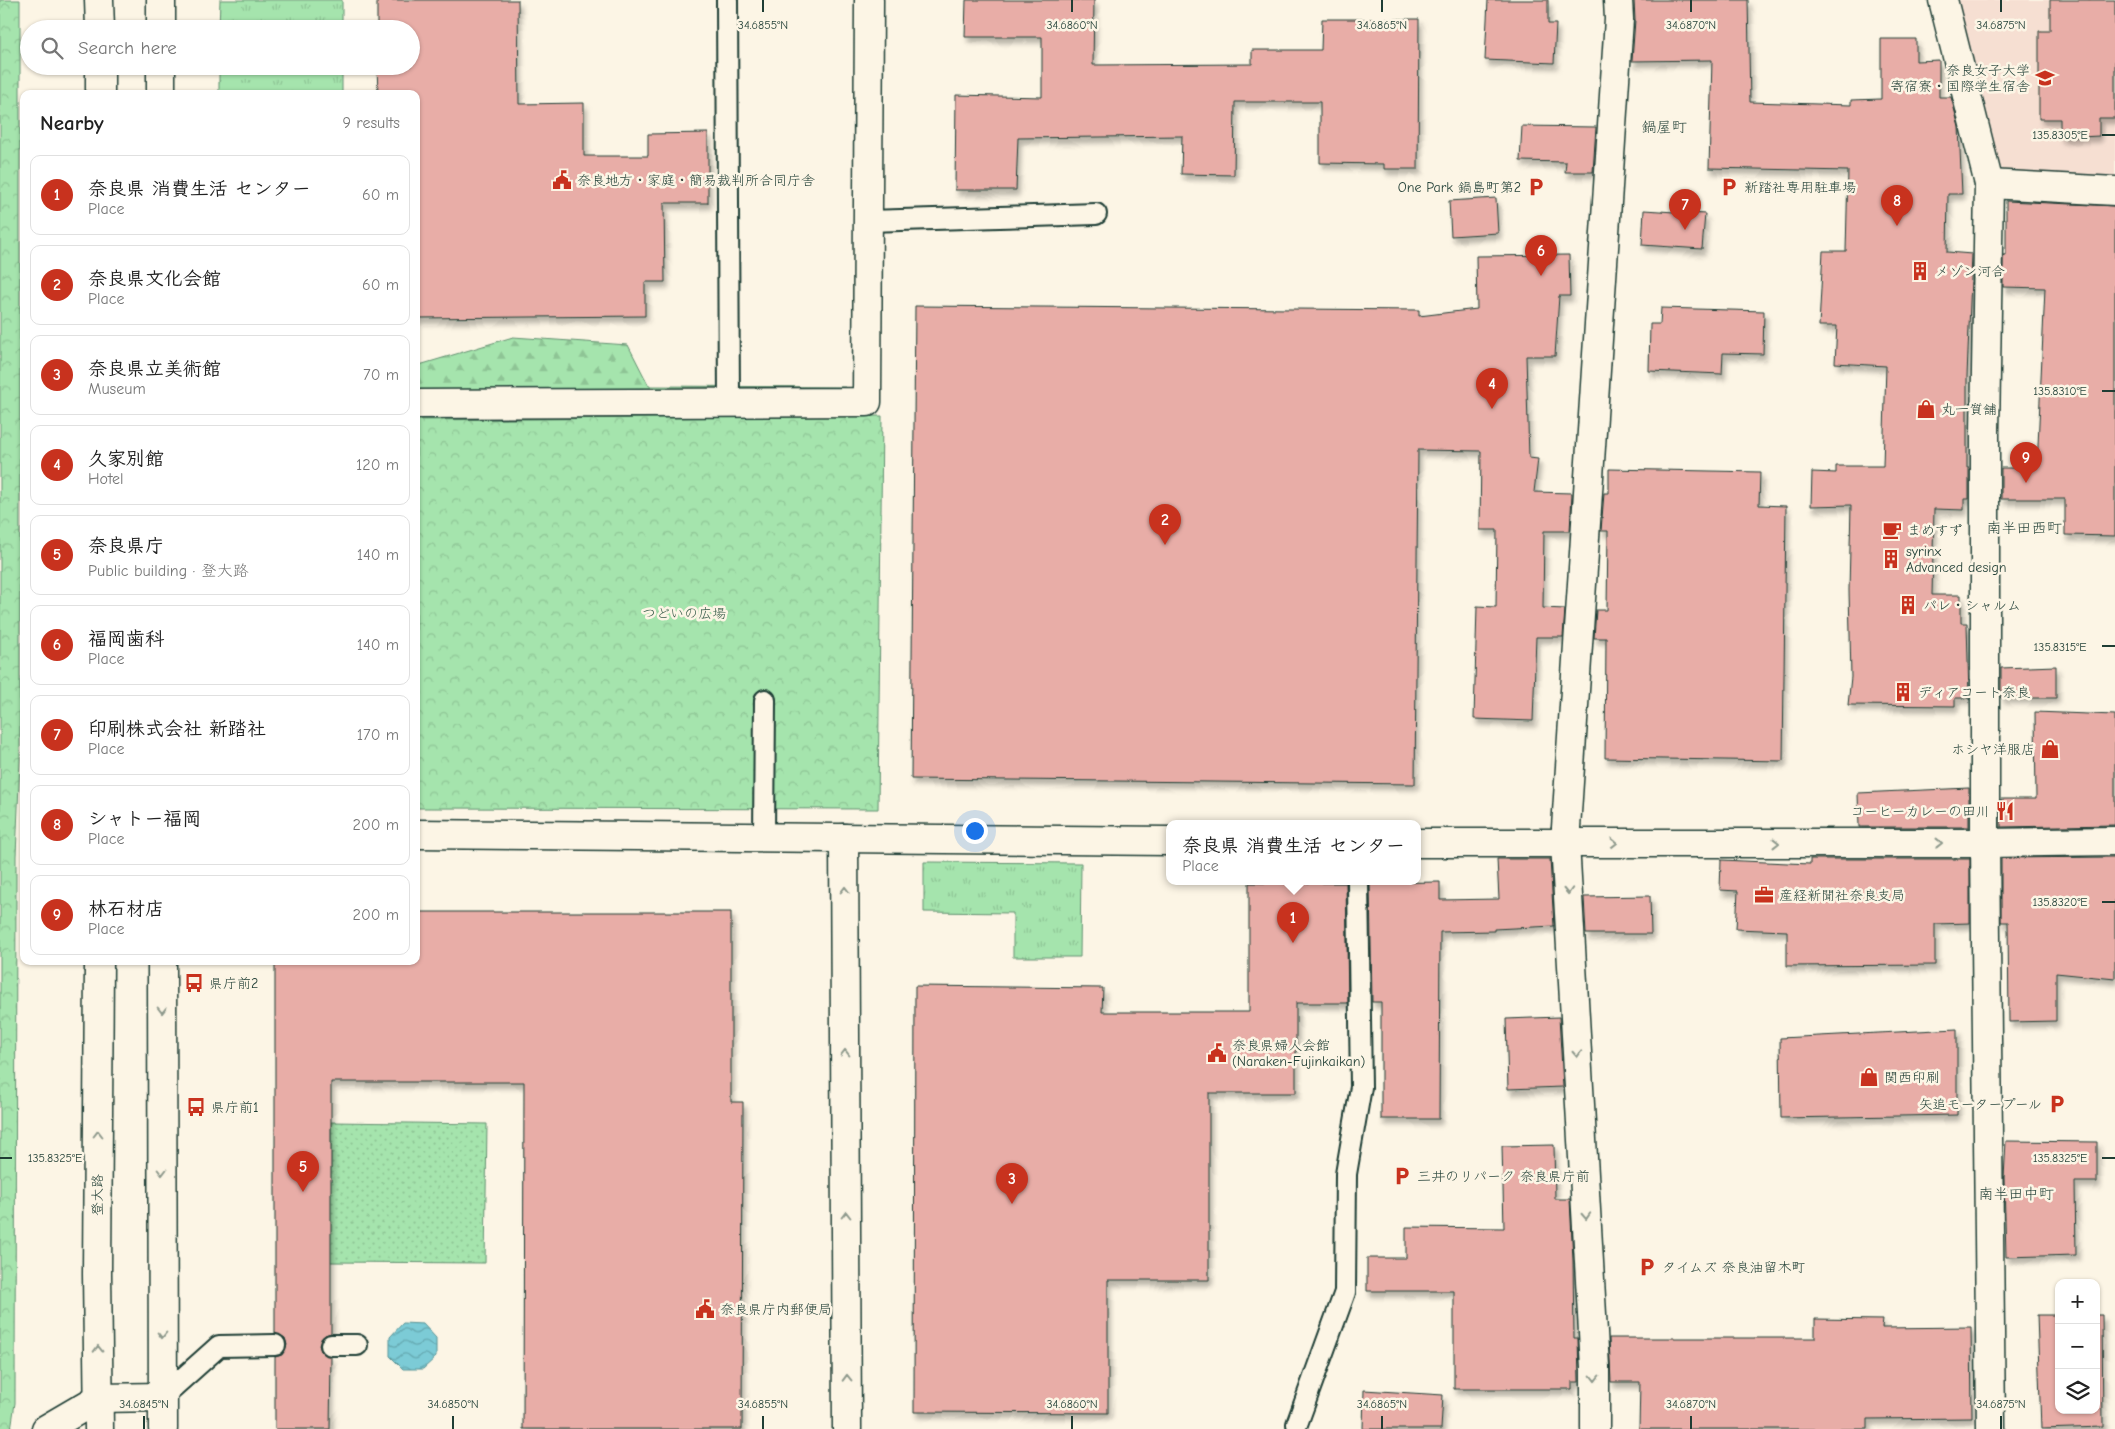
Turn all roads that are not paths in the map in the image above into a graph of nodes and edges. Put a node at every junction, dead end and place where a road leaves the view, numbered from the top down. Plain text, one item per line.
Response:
1 (99, 0) edge
2 (161, 0) edge
3 (726, 0) edge
4 (869, 0) edge
5 (1618, 0) edge
6 (1943, 0) edge
7 (100, 20) edge
8 (161, 20) edge
9 (100, 75) edge
10 (161, 75) edge
11 (100, 90) edge
12 (161, 90) edge
13 (1989, 184) junction
14 (2115, 191) edge
15 (1096, 214) dead end
16 (868, 221) junction
17 (729, 402) junction
18 (420, 404) edge
19 (765, 700) dead end
20 (420, 834) edge
21 (764, 838) junction
22 (844, 838) junction
23 (1166, 841) edge
24 (2115, 841) edge
25 (1421, 843) edge
26 (1565, 843) junction
27 (1985, 843) junction
28 (1358, 885) edge
29 (99, 965) edge
30 (162, 965) edge
31 (275, 1345) dead end
32 (331, 1345) dead end
33 (357, 1345) dead end
34 (162, 1397) junction
35 (98, 1398) junction
36 (1297, 1424) dead end
37 (46, 1429) edge
38 (98, 1429) edge
39 (162, 1429) edge
40 (848, 1429) edge
41 (1595, 1429) edge
42 (1991, 1429) edge

1 - 7 main road
2 - 8 main road
3 - 17 lane
4 - 16 main road
5 - 26 main road
6 - 13 main road
9 - 11 main road
10 - 12 main road
13 - 14 main road
13 - 27 main road
15 - 16 lane
16 - 17 main road
17 - 18 main road
19 - 21 lane
20 - 21 main road
21 - 22 main road
22 - 23 main road
40 -> 22 main road
24 - 27 main road
25 - 26 main road
26 -> 27 main road
26 -> 41 main road
27 - 42 main road
28 - 36 lane
35 -> 29 main road, 登大路
30 -> 34 main road
31 - 34 lane
32 - 33 lane
34 - 35 main road
34 - 39 main road
35 - 37 main road
35 - 38 main road, 登大路

